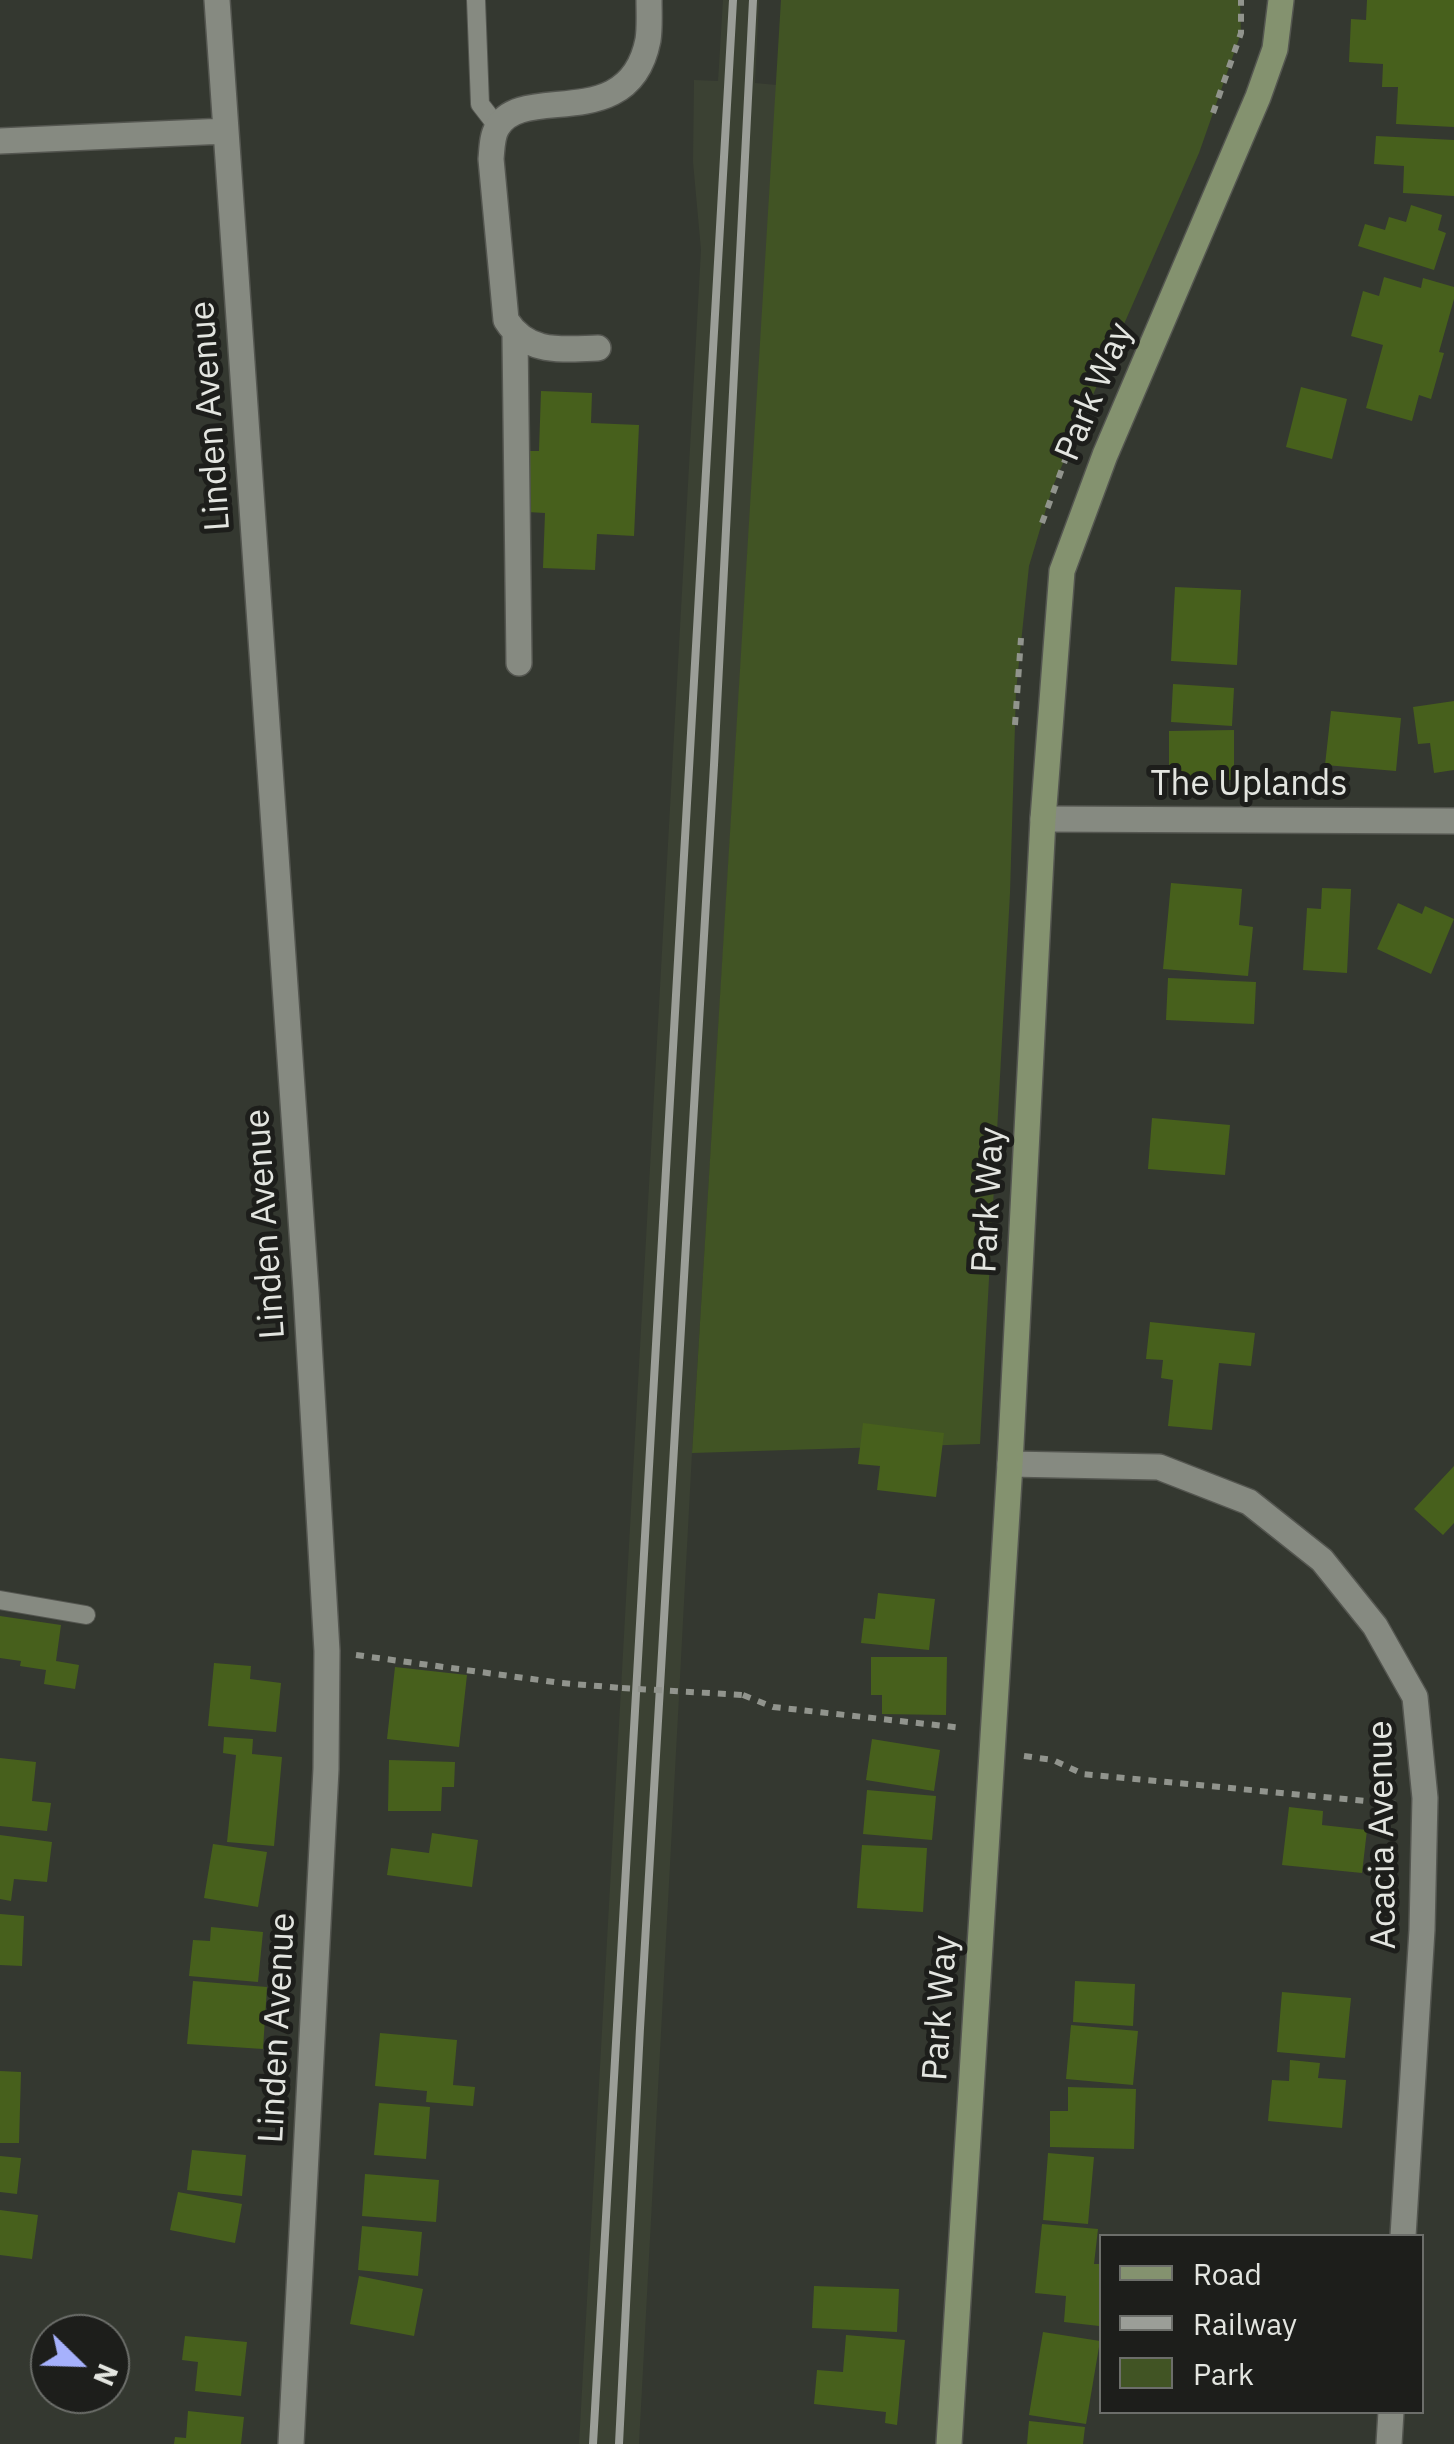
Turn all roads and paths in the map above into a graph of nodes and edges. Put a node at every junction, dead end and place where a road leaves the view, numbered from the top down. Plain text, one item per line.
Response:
1 (217, 0) edge
2 (476, 0) edge
3 (649, 0) edge
4 (1280, 0) edge
5 (498, 126) junction
6 (226, 131) junction
7 (0, 141) edge
8 (516, 335) junction
9 (598, 348) dead end
10 (519, 663) dead end
11 (1043, 818) junction
12 (1454, 820) edge
13 (1010, 1464) junction
14 (0, 1600) edge
15 (86, 1615) dead end
16 (327, 1651) junction
17 (962, 1728) dead end
18 (1023, 1773) dead end
19 (1424, 1806) junction
20 (1403, 2234) edge
21 (1392, 2414) edge
22 (291, 2444) edge
23 (949, 2444) edge
24 (1390, 2444) edge

1 - 6 street, Linden Avenue
2 - 5 lane
3 - 5 street
4 - 11 street, Park Way
5 - 8 street
6 - 7 street
6 - 16 street, Linden Avenue
8 - 9 street
8 - 10 street
11 - 12 street, The Uplands
11 - 13 street, Park Way
13 - 19 street, Acacia Avenue
13 - 23 street, Park Way
14 - 15 lane
16 - 17 path, bridge
16 - 22 street, Linden Avenue
18 - 19 path
19 - 20 street, Acacia Avenue
21 - 24 street

